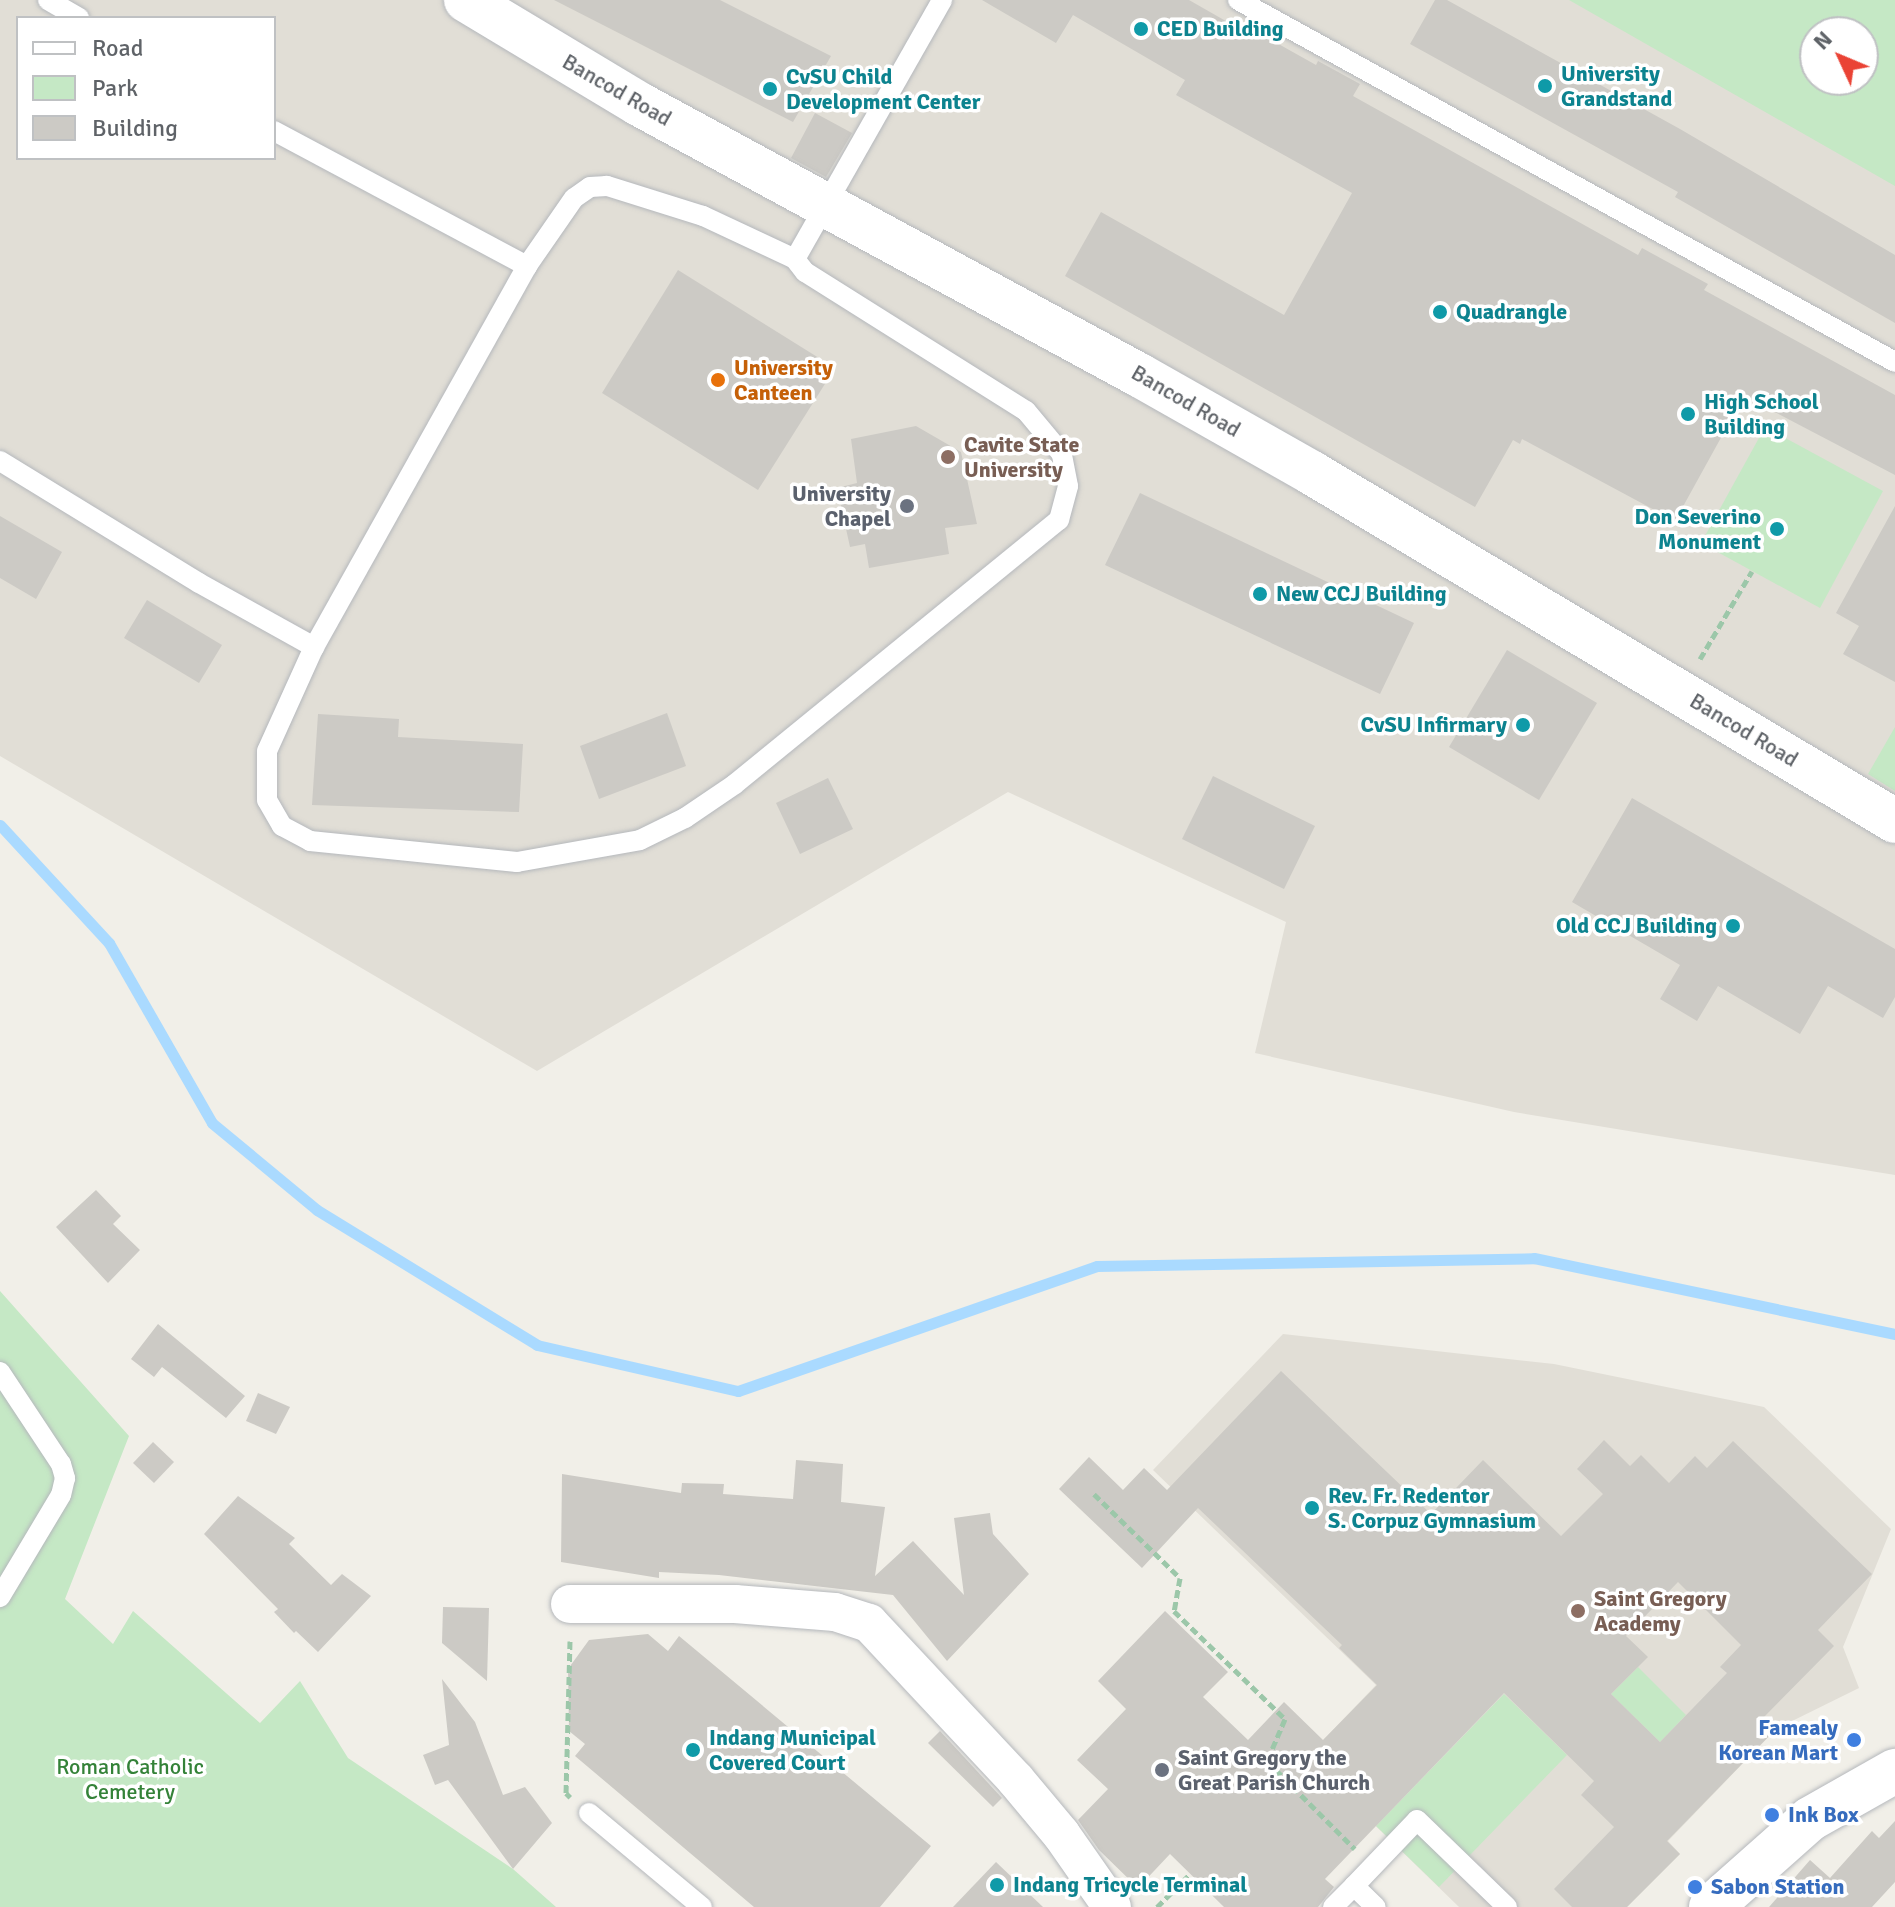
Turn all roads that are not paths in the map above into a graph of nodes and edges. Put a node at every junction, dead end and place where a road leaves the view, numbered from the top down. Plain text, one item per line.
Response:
1 (48, 0) edge
2 (466, 0) edge
3 (942, 0) edge
4 (1238, 0) edge
5 (76, 16) edge
6 (276, 132) edge
7 (826, 204) junction
8 (795, 259) junction
9 (527, 266) junction
10 (1895, 362) edge
11 (0, 461) edge
12 (314, 647) junction
13 (1895, 821) edge
14 (0, 1372) edge
15 (0, 1597) edge
16 (570, 1604) road end
17 (1895, 1771) edge
18 (589, 1813) road end
19 (1354, 1886) junction
20 (702, 1907) edge
21 (1112, 1907) edge
22 (1333, 1907) edge
23 (1376, 1907) edge
24 (1507, 1907) edge
25 (1711, 1907) edge

1 - 5 lane
2 - 7 street, Bancod Road
3 - 7 lane
4 - 10 lane
6 - 9 lane
7 - 8 lane
7 - 13 street, Bancod Road
8 - 9 lane
8 - 12 lane
9 - 12 lane
11 - 12 lane
14 - 15 lane
16 - 21 street
17 - 25 street
18 - 20 lane
19 - 22 lane
19 - 23 lane
19 - 24 lane

